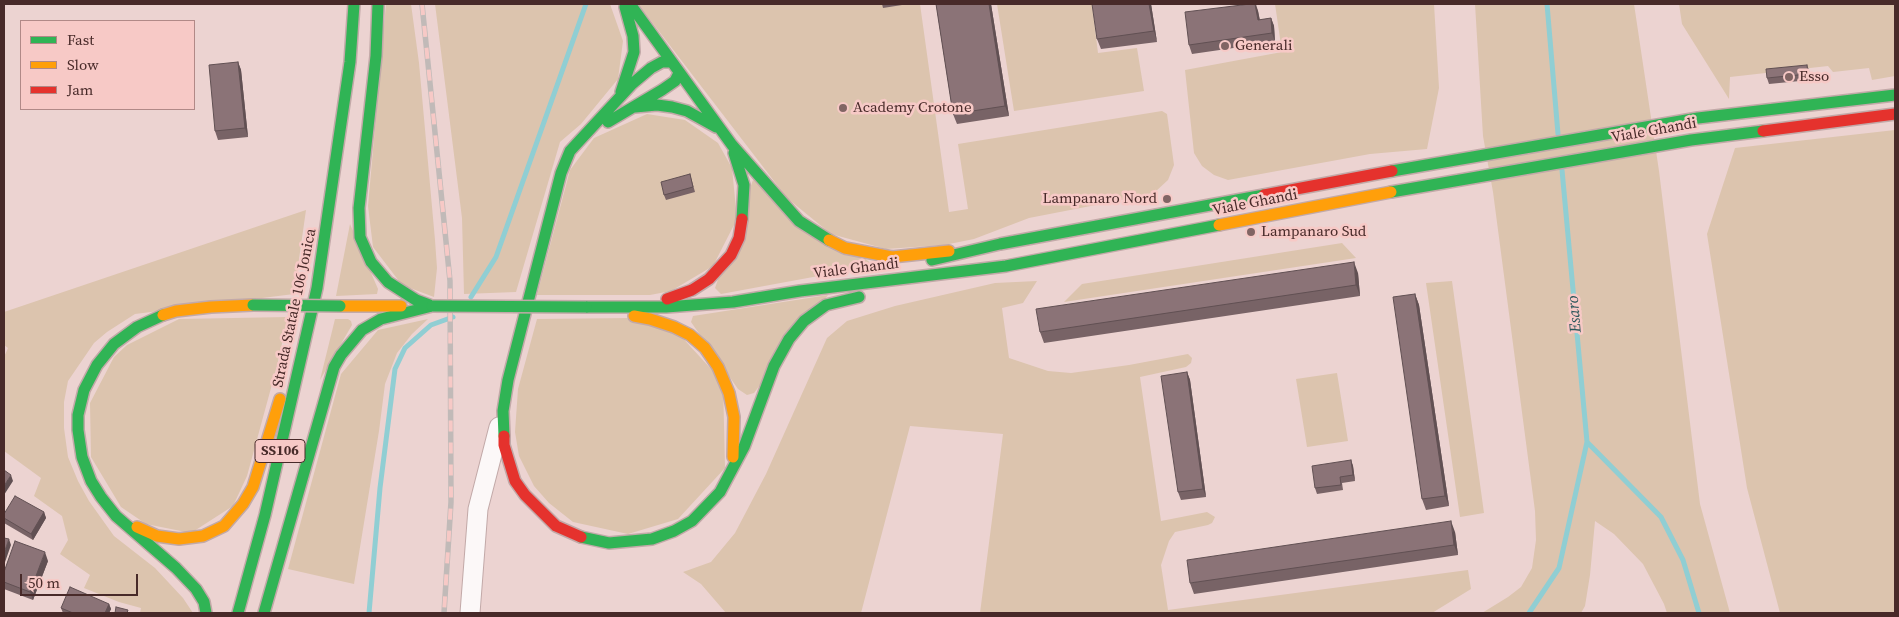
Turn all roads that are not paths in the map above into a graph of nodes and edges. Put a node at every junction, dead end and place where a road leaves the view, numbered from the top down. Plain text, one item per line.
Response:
1 (354, 4) edge
2 (378, 4) edge
3 (624, 4) edge
4 (630, 4) edge
5 (672, 62) junction
6 (680, 73) junction
7 (1895, 95) edge
8 (615, 102) junction
9 (632, 108) junction
10 (1895, 114) edge
11 (722, 131) junction
12 (582, 138) junction
13 (732, 145) junction
14 (1000, 244) junction
15 (1006, 266) junction
16 (317, 288) junction
17 (800, 291) junction
18 (432, 306) junction
19 (586, 307) junction
20 (503, 411) junction
21 (733, 465) junction
22 (116, 516) junction
23 (206, 613) edge
24 (238, 613) edge
25 (264, 613) edge
26 (470, 613) edge

1 - 16 main road, Strada Statale 106 Jonica / SS106
2 - 18 main road
3 - 8 main road
4 - 5 main road
5 - 6 main road
5 - 8 main road
6 - 9 main road
6 - 11 main road
7 - 14 main road, Viale Ghandi
8 - 12 main road
9 - 11 main road
9 - 12 main road
10 - 15 main road, Viale Ghandi
11 - 13 main road
12 - 20 main road
13 - 14 main road
13 - 19 main road
14 - 17 main road, Viale Ghandi
15 - 17 main road, Viale Ghandi
15 - 21 main road
16 - 22 main road
16 - 24 main road, Strada Statale 106 Jonica / SS106
17 - 19 main road
18 - 19 main road, bridge
18 - 22 main road, bridge
18 - 25 main road
19 - 21 main road
20 - 21 main road
20 - 26 street
22 - 23 main road

